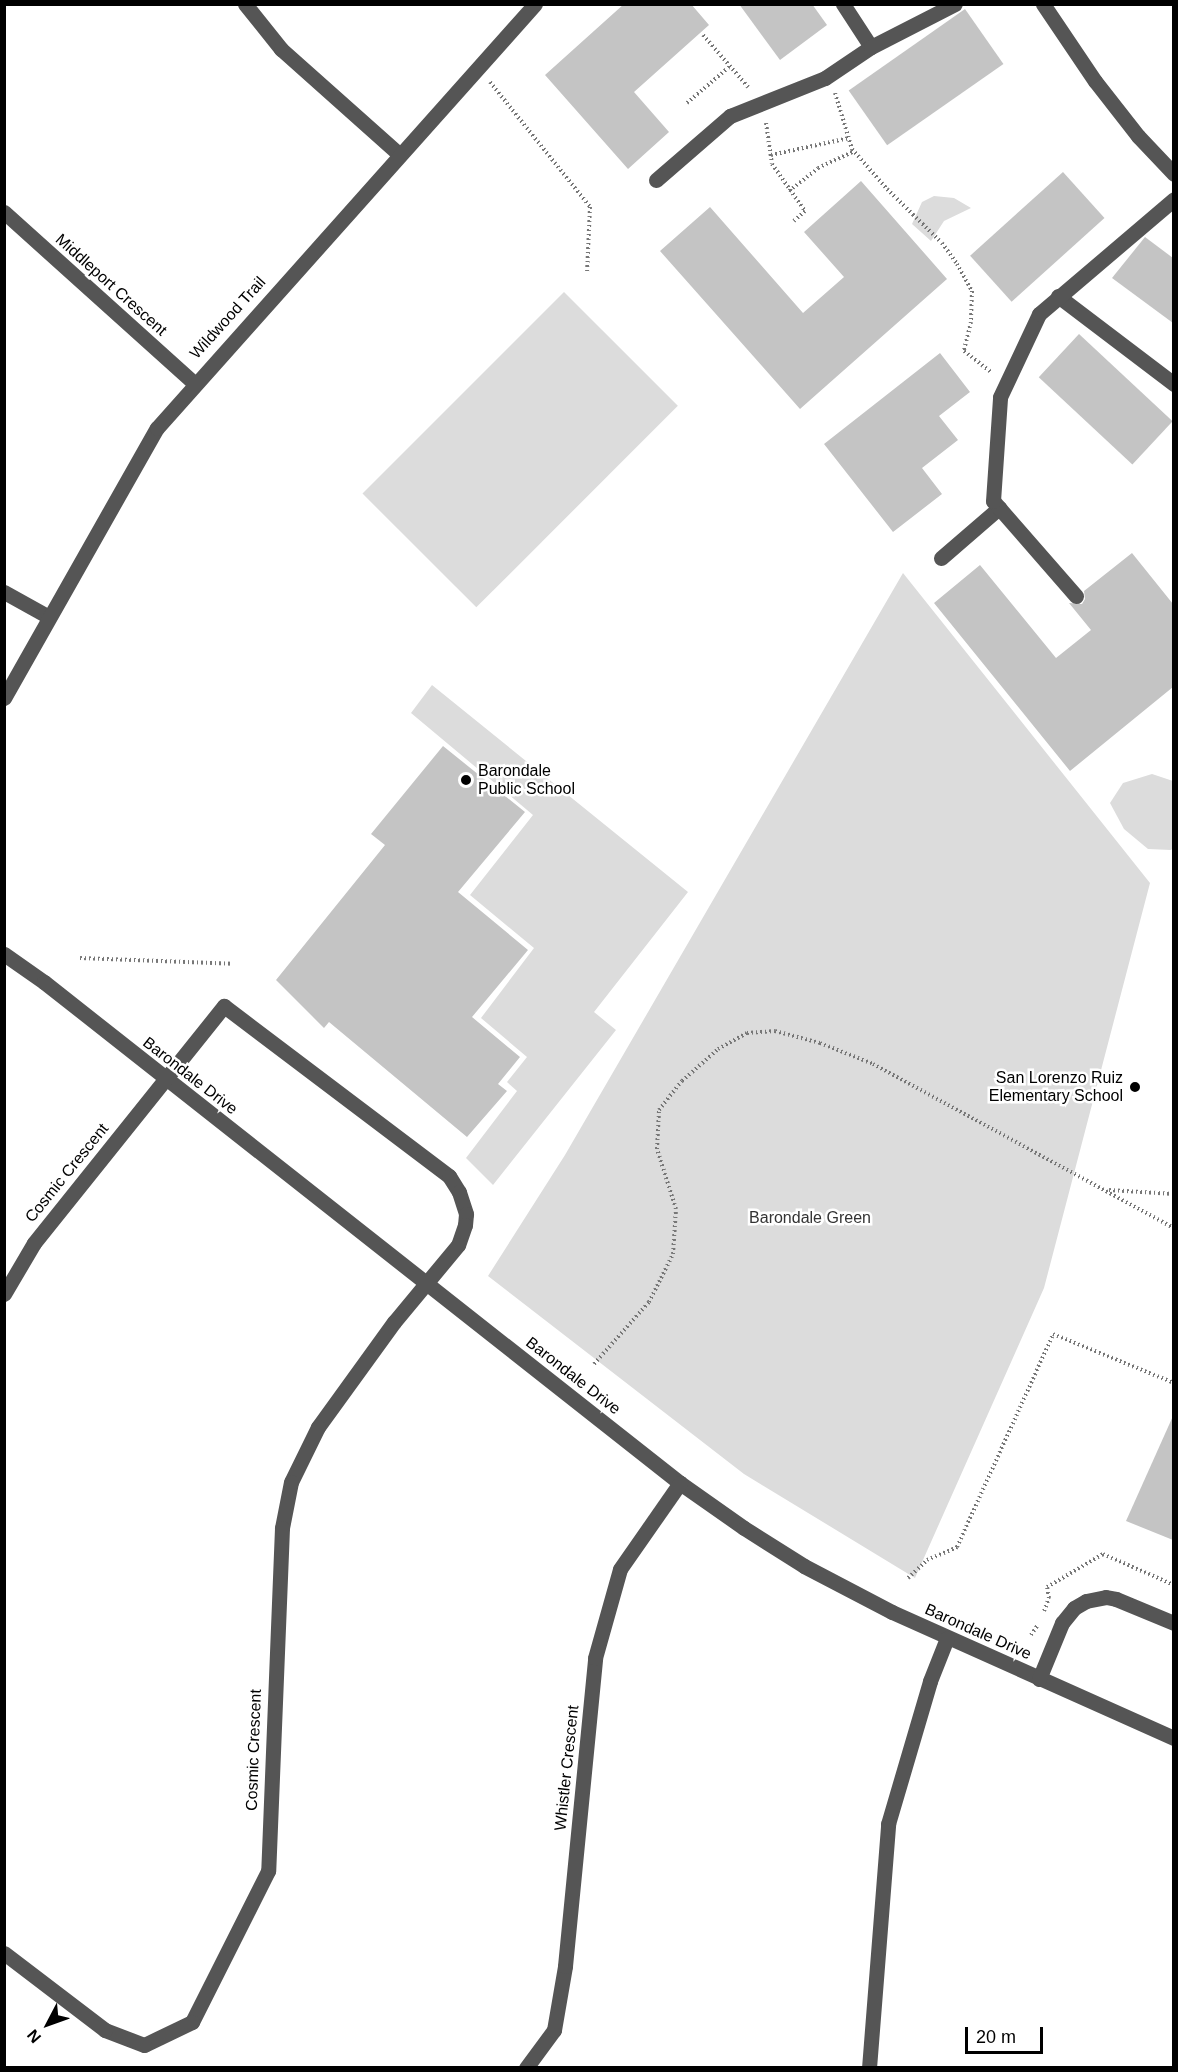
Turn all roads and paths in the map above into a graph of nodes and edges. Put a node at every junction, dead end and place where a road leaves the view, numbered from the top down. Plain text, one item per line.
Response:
1 (245, 4) edge
2 (535, 4) edge
3 (843, 4) edge
4 (955, 4) edge
5 (1043, 4) edge
6 (703, 35) dead end
7 (872, 47) junction
8 (478, 67) junction
9 (729, 67) junction
10 (830, 75) junction
11 (761, 103) junction
12 (687, 104) dead end
13 (849, 138) junction
14 (854, 151) junction
15 (399, 154) junction
16 (771, 155) junction
17 (1173, 174) edge
18 (656, 180) dead end
19 (789, 191) junction
20 (1173, 199) edge
21 (4, 212) edge
22 (794, 221) dead end
23 (587, 274) dead end
24 (1058, 296) junction
25 (194, 383) junction
26 (1006, 383) junction
27 (1173, 384) edge
28 (999, 508) junction
29 (941, 558) dead end
30 (4, 592) edge
31 (1076, 596) dead end
32 (49, 617) junction
33 (4, 698) edge
34 (4, 954) edge
35 (80, 958) dead end
36 (233, 964) dead end
37 (164, 1079) junction
38 (1105, 1190) junction
39 (1173, 1194) edge
40 (1173, 1228) edge
41 (427, 1283) junction
42 (4, 1294) edge
43 (594, 1364) dead end
44 (1173, 1383) edge
45 (680, 1483) junction
46 (908, 1578) dead end
47 (1173, 1623) edge
48 (947, 1638) junction
49 (1039, 1679) junction
50 (1173, 1738) edge
51 (4, 1953) edge
52 (526, 2067) edge
53 (869, 2067) edge

1 - 15 street
2 - 8 street, Wildwood Trail
3 - 7 street
4 - 7 street
5 - 17 street
6 - 9 path
7 - 10 street
8 - 15 street, Wildwood Trail
8 - 23 path
9 - 11 path
9 - 12 path
10 - 11 street
10 - 13 path
11 - 16 path
11 - 18 street
13 - 14 path
13 - 16 path
14 - 19 path
14 - 26 path
15 - 25 street, Wildwood Trail
16 - 19 path
19 - 22 path
20 - 24 street
21 - 25 street, Middleport Crescent
24 - 26 street
24 - 27 street
25 - 32 street, Wildwood Trail
26 - 28 street
28 - 29 street
28 - 31 street
30 - 32 street
32 - 33 street, Wildwood Trail
34 - 37 street, Barondale Drive
35 - 36 path
37 - 41 street, Barondale Drive
37 - 41 street, Cosmic Crescent
37 - 42 street, Cosmic Crescent
38 - 39 path
38 - 40 path
38 - 43 path
41 - 45 street, Barondale Drive
41 - 51 street, Cosmic Crescent
44 - 46 path
45 - 48 street, Barondale Drive
45 - 52 street, Whistler Crescent
47 - 49 street
48 - 49 street, Barondale Drive
48 - 53 street
49 - 50 street, Barondale Drive

